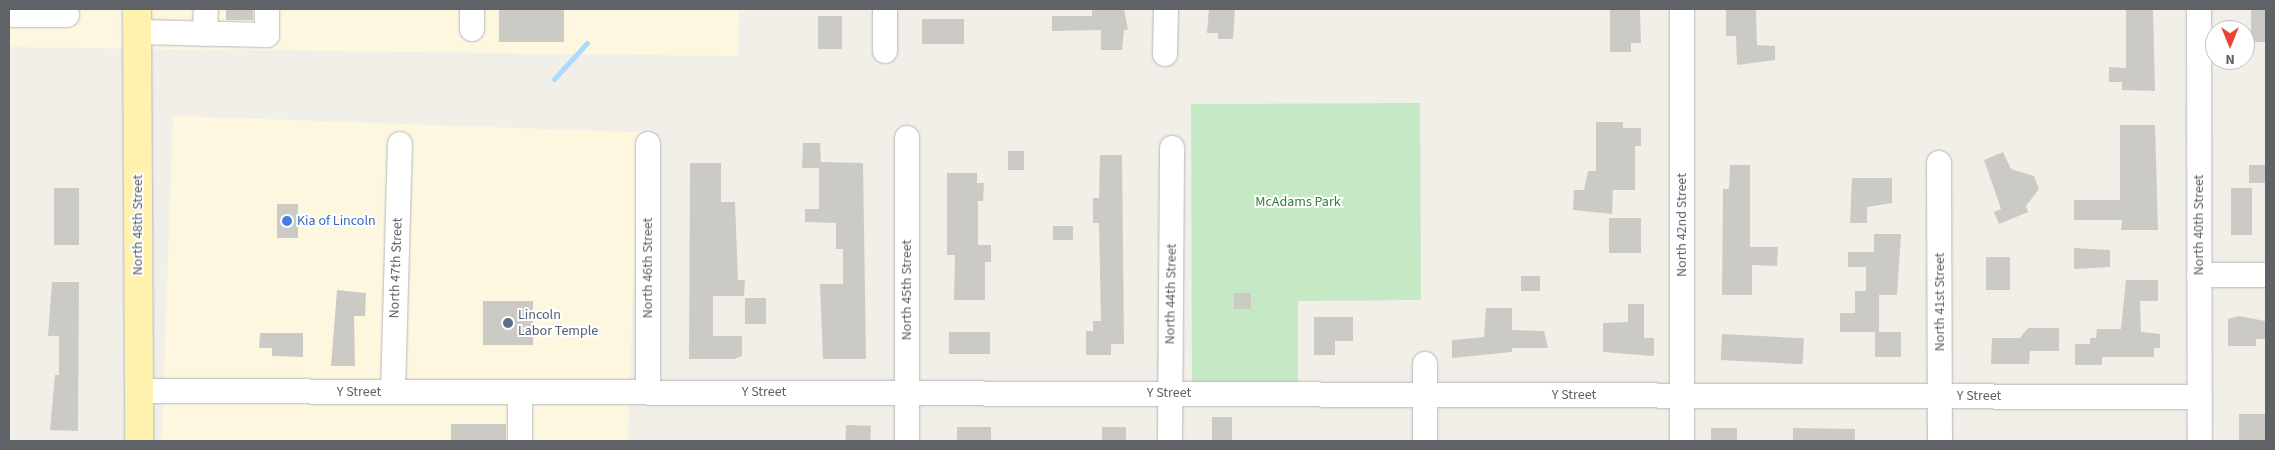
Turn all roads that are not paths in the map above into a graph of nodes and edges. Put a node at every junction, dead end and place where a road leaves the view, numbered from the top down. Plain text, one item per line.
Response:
1 (206, 9) edge
2 (267, 9) edge
3 (885, 9) edge
4 (1166, 9) edge
5 (1682, 9) edge
6 (2199, 9) edge
7 (9, 15) edge
8 (67, 15) dead end
9 (137, 20) edge
10 (205, 34) junction
11 (885, 51) dead end
12 (1166, 54) dead end
13 (907, 138) dead end
14 (400, 144) dead end
15 (648, 144) dead end
16 (1172, 148) dead end
17 (1940, 163) dead end
18 (2199, 275) junction
19 (2266, 275) edge
20 (1425, 364) dead end
21 (138, 391) junction
22 (393, 392) junction
23 (520, 392) junction
24 (648, 392) junction
25 (906, 393) junction
26 (1170, 393) junction
27 (1425, 394) junction
28 (1682, 395) junction
29 (1940, 396) junction
30 (2199, 397) junction
31 (139, 441) edge
32 (520, 441) edge
33 (907, 441) edge
34 (1170, 441) edge
35 (1425, 441) edge
36 (1682, 441) edge
37 (1940, 441) edge
38 (2200, 441) edge

1 - 10 street
2 - 10 street
3 - 11 street
4 - 12 street
5 - 28 street, North 42nd Street
6 - 18 street, North 40th Street
7 - 8 street
9 - 10 street
9 - 21 main road, North 48th Street
13 - 25 street, North 45th Street
14 - 22 street, North 47th Street
15 - 24 street, North 46th Street
16 - 26 street, North 44th Street
17 - 29 street, North 41st Street
18 - 19 street
18 - 30 street, North 40th Street
20 - 27 street
21 - 22 street, Y Street
21 - 31 main road, North 48th Street
22 - 23 street, Y Street
23 - 24 street, Y Street
23 - 32 street
24 - 25 street, Y Street
25 - 26 street, Y Street
25 - 33 street, North 45th Street
26 - 27 street, Y Street
26 - 34 street, North 44th Street
27 - 28 street, Y Street
27 - 35 street
28 - 29 street, Y Street
28 - 36 street, North 42nd Street
29 - 30 street, Y Street
29 - 37 street, North 41st Street
30 - 38 street, North 40th Street

